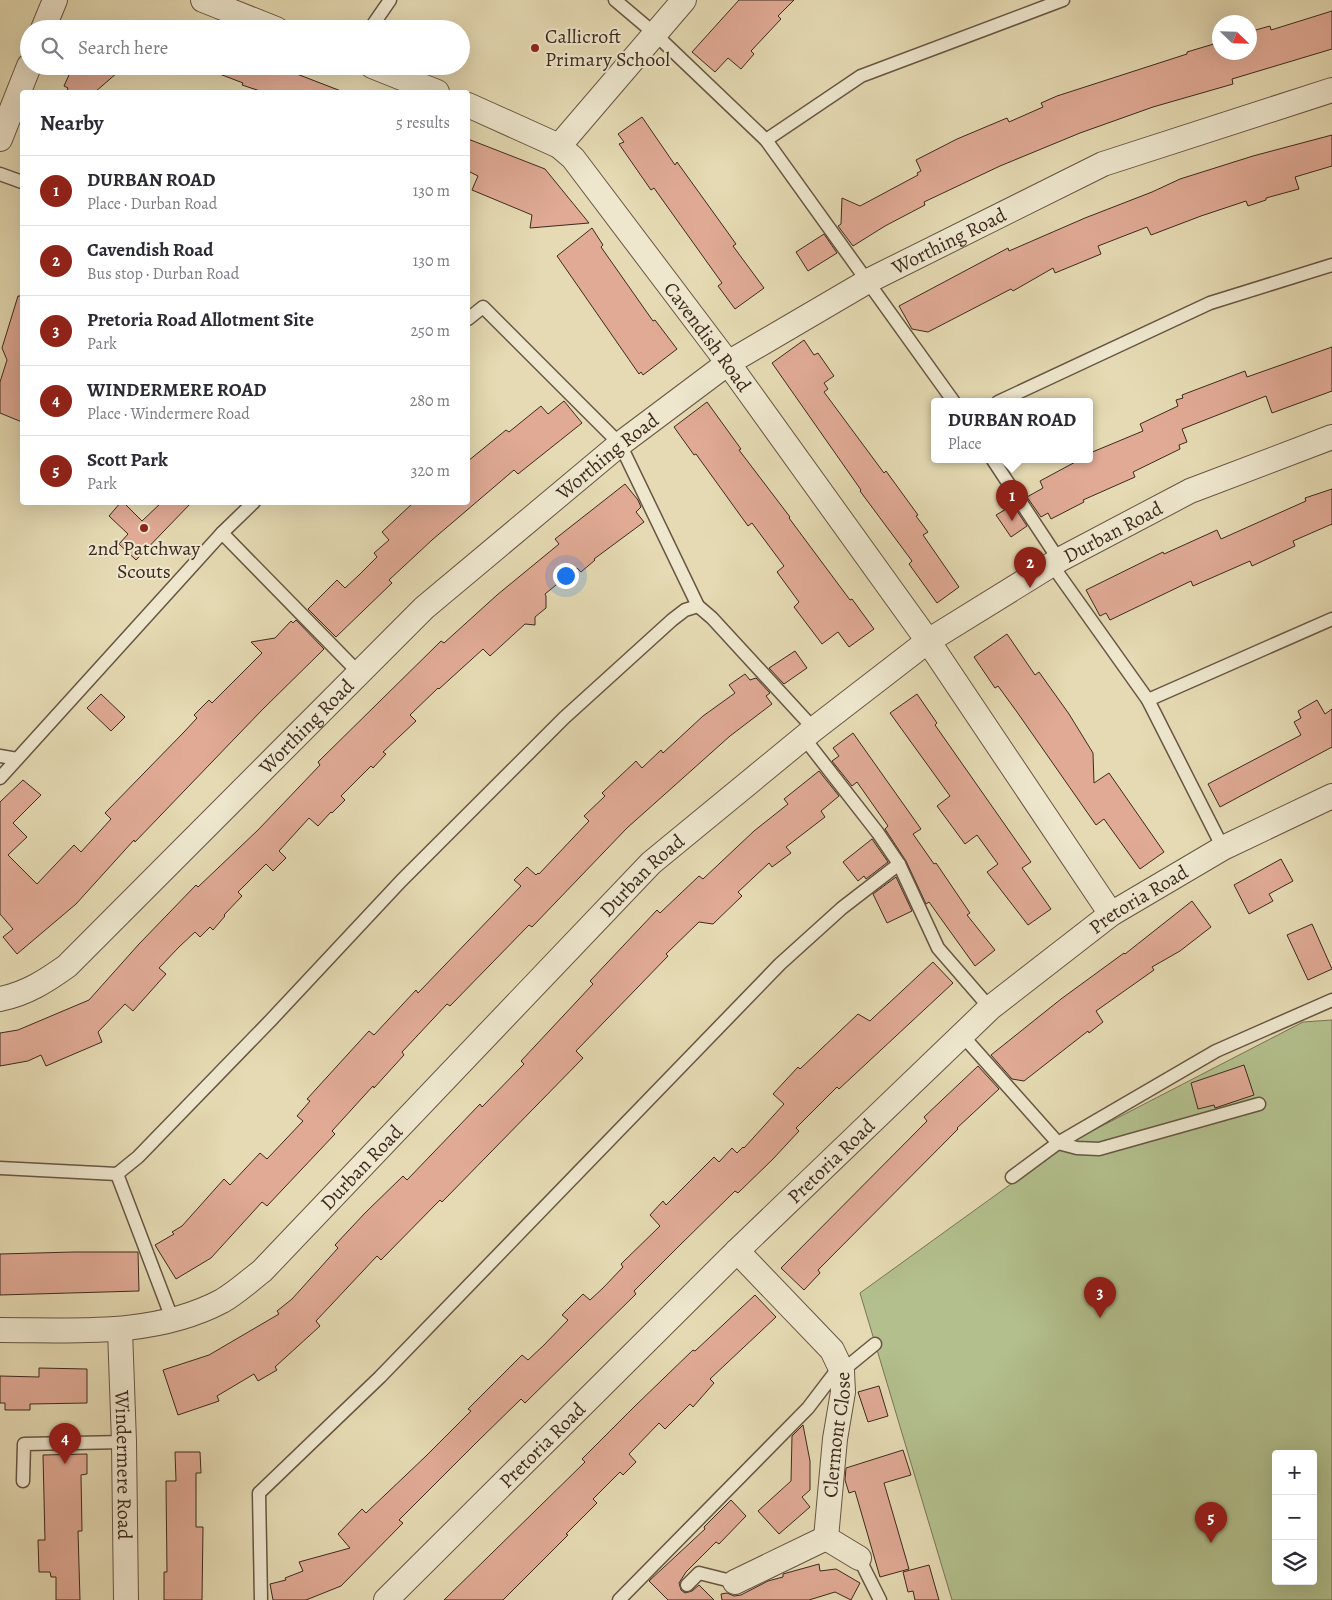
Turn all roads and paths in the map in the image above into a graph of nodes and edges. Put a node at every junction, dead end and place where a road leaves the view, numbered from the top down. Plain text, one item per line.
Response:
1 (55, 0) edge
2 (203, 0) edge
3 (390, 0) edge
4 (616, 0) edge
5 (684, 0) edge
6 (1063, 0) edge
7 (47, 20) edge
8 (253, 20) edge
9 (376, 20) edge
10 (654, 33) junction
11 (25, 75) edge
12 (388, 75) edge
13 (409, 87) edge
14 (426, 90) edge
15 (1332, 90) edge
16 (470, 106) edge
17 (0, 139) edge
18 (766, 140) junction
19 (559, 146) junction
20 (0, 174) edge
21 (20, 181) edge
22 (1332, 265) edge
23 (868, 281) junction
24 (470, 317) edge
25 (728, 363) junction
26 (951, 398) edge
27 (1007, 398) edge
28 (1332, 437) edge
29 (620, 444) junction
30 (995, 463) edge
31 (251, 505) edge
32 (222, 533) junction
33 (1056, 562) junction
34 (698, 606) junction
35 (1332, 619) edge
36 (928, 642) junction
37 (360, 674) junction
38 (1148, 700) junction
39 (809, 733) junction
40 (0, 756) edge
41 (17, 759) junction
42 (0, 778) edge
43 (1332, 796) edge
44 (1223, 848) junction
45 (899, 864) junction
46 (1111, 914) junction
47 (0, 999) edge
48 (1332, 1000) edge
49 (990, 1008) junction
50 (962, 1035) junction
51 (1258, 1104) dead end
52 (1058, 1143) junction
53 (0, 1168) edge
54 (116, 1174) junction
55 (1012, 1178) dead end
56 (737, 1251) junction
57 (173, 1321) junction
58 (0, 1330) edge
59 (120, 1330) junction
60 (875, 1344) dead end
61 (841, 1369) junction
62 (124, 1442) junction
63 (23, 1481) dead end
64 (826, 1538) junction
65 (860, 1558) joint
66 (735, 1582) joint
67 (687, 1585) dead end
68 (126, 1600) edge
69 (261, 1600) edge
70 (386, 1600) edge
71 (619, 1600) edge
72 (880, 1600) edge

1 - 7 street
2 - 8 street
3 - 9 lane
4 - 10 lane
5 - 10 street
6 - 18 lane
10 - 18 lane
10 - 19 street
11 - 17 street
12 - 13 street
13 - 14 street
15 - 23 street, Worthing Road
16 - 19 street, Cavendish Road
18 - 23 lane
19 - 25 street, Cavendish Road
20 - 21 lane
22 - 27 lane
23 - 25 street, Worthing Road
23 - 26 lane
24 - 29 lane
25 - 29 street, Worthing Road
25 - 36 street, Cavendish Road
28 - 33 street, Durban Road
29 - 34 lane
29 - 37 street, Worthing Road
30 - 33 lane
31 - 32 lane
32 - 37 lane
32 - 41 lane
33 - 36 street, Durban Road
33 - 38 lane
34 - 39 lane
34 - 54 lane
35 - 38 lane
36 - 39 street, Durban Road
36 - 46 street, Cavendish Road
37 - 47 street, Worthing Road
38 - 44 lane
39 - 45 lane
39 - 57 street, Durban Road
40 - 41 lane
41 - 42 lane
43 - 44 street, Pretoria Road
44 - 46 street, Pretoria Road
45 - 49 lane
45 - 69 lane
46 - 49 street, Pretoria Road
48 - 52 lane
49 - 50 street, Pretoria Road
50 - 52 lane
50 - 56 street, Pretoria Road
51 - 52 lane
52 - 55 lane
53 - 54 lane
54 - 57 lane
56 - 61 street, Clermont Close
56 - 70 street, Pretoria Road
57 - 59 street, Durban Road
58 - 59 street, Durban Road
59 - 62 street, Windermere Road
60 - 61 lane
61 - 64 street, Clermont Close
61 - 71 lane
62 - 63 lane
62 - 68 street, Windermere Road
64 - 65 street
64 - 66 street
65 - 72 lane
66 - 67 lane

